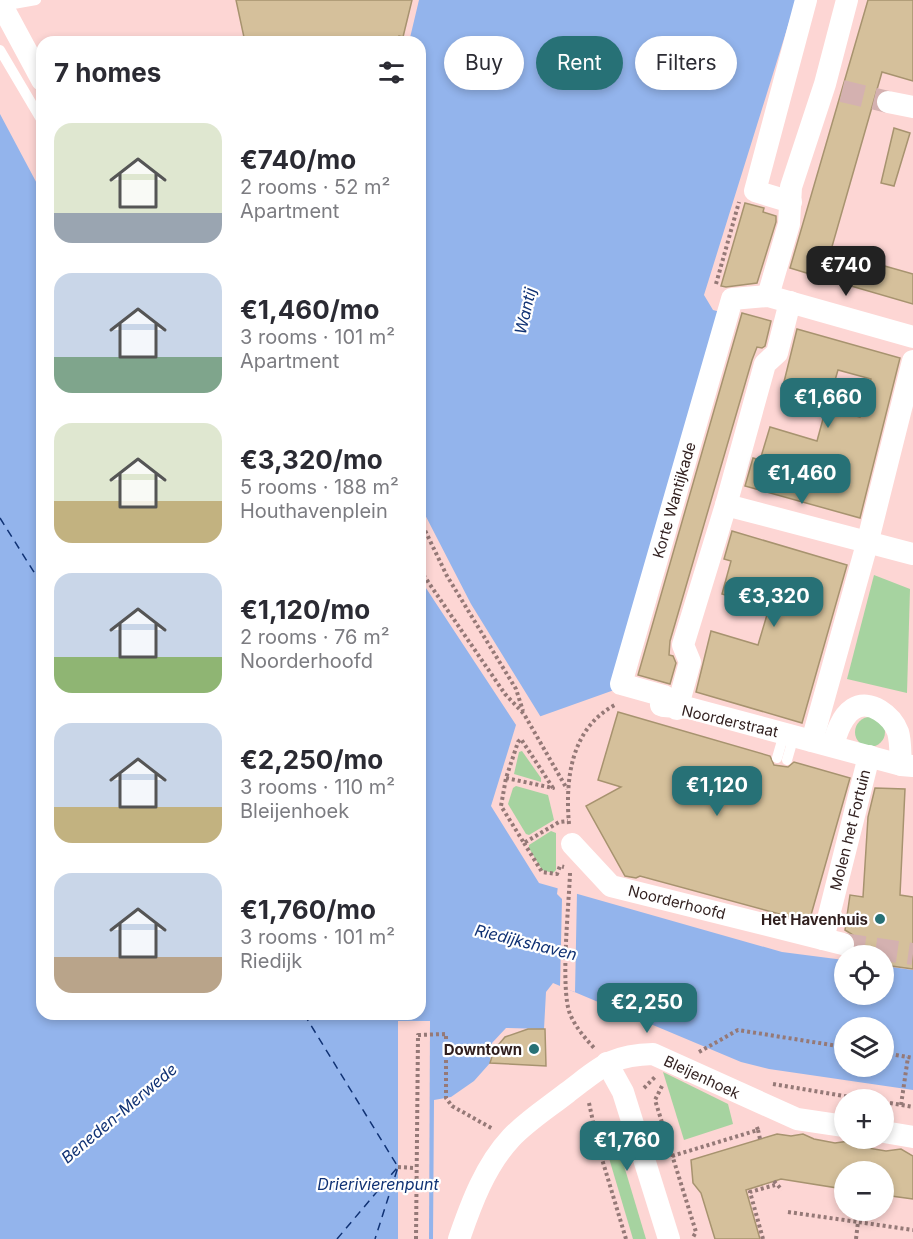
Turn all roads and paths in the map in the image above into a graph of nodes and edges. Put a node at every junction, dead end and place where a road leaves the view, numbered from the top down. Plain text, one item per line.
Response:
1 (36, 0) edge
2 (806, 0) edge
3 (847, 0) edge
4 (1, 4) edge
5 (0, 50) edge
6 (36, 69) edge
7 (888, 102) tunnel mouth
8 (913, 107) edge
9 (36, 111) edge
10 (791, 202) junction
11 (768, 296) junction
12 (790, 302) junction
13 (913, 337) edge
14 (913, 361) edge
15 (726, 505) junction
16 (426, 532) edge
17 (867, 544) junction
18 (913, 554) edge
19 (426, 579) edge
20 (626, 699) joint
21 (669, 707) junction
22 (524, 714) junction
23 (806, 740) junction
24 (869, 756) junction
25 (782, 759) dead end
26 (907, 766) edge
27 (506, 778) junction
28 (553, 789) junction
29 (567, 790) junction
30 (569, 821) junction
31 (524, 843) junction
32 (572, 844) joint
33 (570, 867) dead end
34 (570, 887) dead end
35 (833, 942) joint
36 (834, 1045) edge
37 (708, 1048) dead end
38 (894, 1055) edge
39 (910, 1058) edge
40 (607, 1063) junction
41 (763, 1081) dead end
42 (662, 1086) dead end
43 (834, 1094) edge
44 (894, 1104) edge
45 (901, 1105) junction
46 (913, 1107) edge
47 (591, 1112) dead end
48 (754, 1120) dead end
49 (834, 1125) edge
50 (758, 1130) junction
51 (894, 1134) edge
52 (913, 1137) edge
53 (511, 1139) junction
54 (760, 1139) dead end
55 (672, 1156) junction
56 (398, 1167) dead end
57 (415, 1168) junction
58 (782, 1190) dead end
59 (788, 1212) dead end
60 (858, 1222) junction
61 (913, 1230) edge
62 (416, 1239) edge
63 (459, 1239) edge
64 (626, 1239) edge
65 (669, 1239) edge
66 (692, 1239) edge
67 (763, 1239) edge
68 (856, 1239) edge

1 - 4 lane
2 - 10 street
3 - 10 street
4 - 6 street
5 - 9 lane
7 - 8 street
10 - 11 street
11 - 12 street
11 - 21 street, Korte Wantijkade
12 - 13 street
12 - 15 street
14 - 17 street
15 - 17 street
15 - 21 street
16 - 22 path
17 - 18 street
17 - 23 street
19 - 22 path
20 - 21 street, Noorderstraat
20 - 29 path
21 - 23 street, Noorderstraat
22 - 29 path
23 - 24 street, Noorderstraat
23 - 25 lane
23 - 26 street, Noorderstraat
24 - 26 street, Noorderstraat
24 - 35 street, Molen het Fortuin
27 - 28 path
27 - 28 path
27 - 31 path
28 - 29 path
29 - 30 path
30 - 31 path
30 - 32 path
31 - 33 path
32 - 35 street, Noorderhoofd
34 - 40 path
36 - 37 path
38 - 39 path
39 - 45 path
40 - 49 street, Bleijenhoek
40 - 53 street, Bleijenhoek
40 - 65 street
41 - 43 path
42 - 55 path
44 - 45 path
45 - 46 path
47 - 64 path
48 - 50 path
50 - 54 path
50 - 55 path
51 - 52 street
53 - 57 path
53 - 63 street, Bleijenhoek
55 - 66 path
56 - 57 path
57 - 62 path
58 - 67 path
59 - 60 path
60 - 61 path
60 - 68 path

